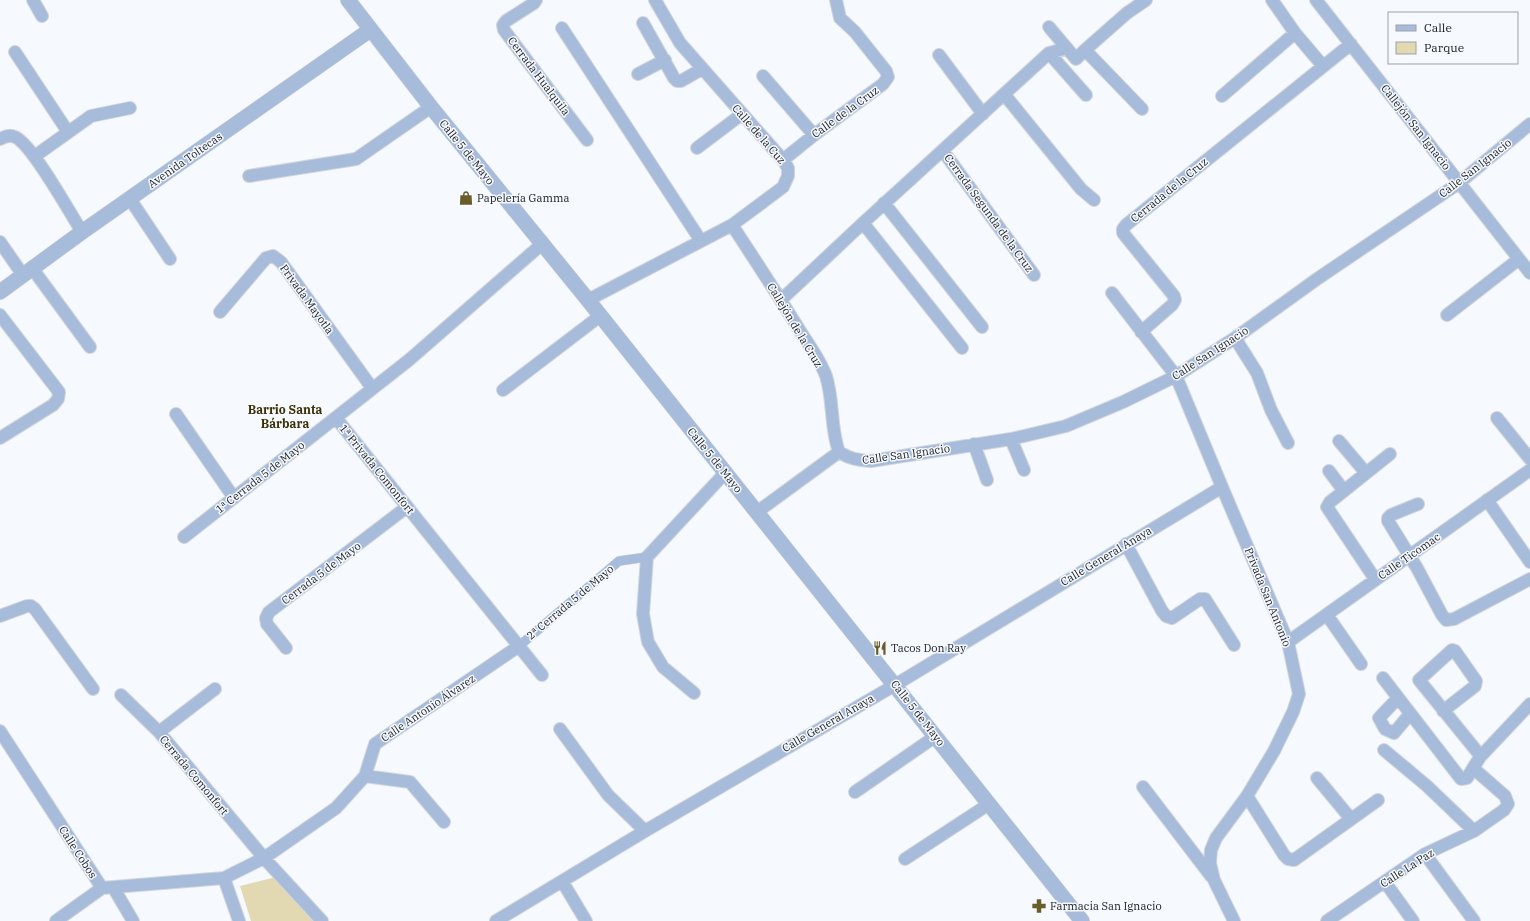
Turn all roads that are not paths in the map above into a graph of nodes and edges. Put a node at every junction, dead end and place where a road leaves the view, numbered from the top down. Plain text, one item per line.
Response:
1 (33, 0) edge
2 (348, 0) edge
3 (536, 0) edge
4 (655, 0) edge
5 (836, 0) edge
6 (1146, 0) edge
7 (1272, 0) edge
8 (1316, 0) edge
9 (42, 16) dead end
10 (643, 23) dead end
11 (1049, 27) dead end
12 (562, 28) dead end
13 (370, 30) junction
14 (1295, 33) junction
15 (1351, 44) junction
16 (1067, 48) junction
17 (1086, 50) junction
18 (15, 52) dead end
19 (1049, 53) junction
20 (939, 56) dead end
21 (665, 60) junction
22 (1324, 66) junction
23 (702, 70) junction
24 (638, 74) dead end
25 (763, 76) dead end
26 (1004, 94) junction
27 (1086, 94) dead end
28 (1222, 96) dead end
29 (431, 107) junction
30 (130, 108) dead end
31 (1142, 109) dead end
32 (742, 114) junction
33 (983, 114) junction
34 (1530, 124) edge
35 (68, 132) junction
36 (814, 135) junction
37 (0, 139) edge
38 (587, 140) dead end
39 (698, 148) dead end
40 (943, 150) junction
41 (35, 156) junction
42 (783, 160) junction
43 (249, 176) dead end
44 (1459, 183) junction
45 (130, 199) junction
46 (1094, 200) dead end
47 (884, 203) junction
48 (863, 223) junction
49 (732, 225) junction
50 (82, 232) junction
51 (702, 241) junction
52 (0, 242) edge
53 (542, 244) junction
54 (170, 259) dead end
55 (1519, 259) junction
56 (27, 272) junction
57 (1530, 273) edge
58 (1034, 275) dead end
59 (0, 292) edge
60 (1112, 293) dead end
61 (588, 300) junction
62 (781, 300) junction
63 (220, 312) dead end
64 (0, 315) edge
65 (1447, 315) dead end
66 (600, 316) junction
67 (982, 327) dead end
68 (1141, 332) junction
69 (1234, 338) junction
70 (90, 347) dead end
71 (962, 348) dead end
72 (1176, 376) junction
73 (372, 388) junction
74 (503, 390) dead end
75 (176, 414) dead end
76 (336, 418) junction
77 (1497, 418) dead end
78 (0, 438) edge
79 (1011, 439) junction
80 (1339, 441) dead end
81 (1288, 443) dead end
82 (974, 444) junction
83 (839, 452) junction
84 (1390, 454) dead end
85 (1530, 459) edge
86 (1024, 470) dead end
87 (1530, 470) edge
88 (1329, 471) dead end
89 (725, 473) junction
90 (1366, 473) junction
91 (988, 480) dead end
92 (1222, 487) junction
93 (1344, 491) junction
94 (234, 498) junction
95 (1487, 500) junction
96 (1418, 504) dead end
97 (407, 507) junction
98 (757, 512) junction
99 (184, 537) dead end
100 (1126, 544) junction
101 (1409, 555) junction
102 (647, 557) junction
103 (1530, 562) edge
104 (1375, 579) junction
105 (1530, 579) edge
106 (1327, 615) junction
107 (0, 616) edge
108 (1288, 642) junction
109 (1234, 645) dead end
110 (518, 646) junction
111 (286, 648) dead end
112 (1361, 664) dead end
113 (542, 675) dead end
114 (1383, 678) dead end
115 (895, 684) junction
116 (215, 689) dead end
117 (93, 690) dead end
118 (694, 693) dead end
119 (121, 695) dead end
120 (1398, 698) junction
121 (1530, 704) edge
122 (1443, 711) junction
123 (1410, 714) junction
124 (560, 729) dead end
125 (0, 731) edge
126 (158, 732) junction
127 (936, 736) junction
128 (1384, 750) dead end
129 (1480, 757) junction
130 (1473, 768) junction
131 (365, 776) junction
132 (1317, 778) dead end
133 (1143, 786) dead end
134 (854, 792) dead end
135 (1246, 796) junction
136 (1378, 800) dead end
137 (989, 804) junction
138 (1351, 820) junction
139 (444, 822) dead end
140 (645, 831) junction
141 (1474, 831) junction
142 (1425, 854) junction
143 (264, 858) junction
144 (905, 859) dead end
145 (224, 878) junction
146 (1214, 880) junction
147 (562, 881) junction
148 (1385, 882) junction
149 (107, 888) junction
150 (56, 921) edge
151 (133, 921) edge
152 (239, 921) edge
153 (322, 921) edge
154 (496, 921) edge
155 (586, 921) edge
156 (1082, 921) edge
157 (1234, 921) edge
158 (1327, 921) edge
159 (1412, 921) edge
160 (1474, 921) edge

1 - 9 street
2 - 13 street, Calle 5 de Mayo
3 - 38 street, Cerrada Hualquila
4 - 23 street, Calle de la Cuz
5 - 36 street, Calle de la Cruz
6 - 17 street
7 - 14 street
8 - 15 street, Callejón San Ignacio
10 - 21 street
11 - 16 street
12 - 51 street
13 - 29 street, Calle 5 de Mayo
13 - 45 street, Avenida Toltecas
14 - 22 street
14 - 28 street
15 - 22 street
15 - 44 street, Callejón San Ignacio
16 - 17 street
16 - 19 street
17 - 31 street
18 - 35 street
19 - 26 street
19 - 27 street
20 - 33 street
21 - 23 street
21 - 24 street
22 - 68 street, Cerrada de la Cruz
23 - 32 street, Calle de la Cuz
25 - 36 street
26 - 33 street
26 - 46 street
29 - 43 street
29 - 53 street, Calle 5 de Mayo
30 - 35 street
32 - 39 street
32 - 42 street, Calle de la Cuz
33 - 40 street
34 - 44 street, Calle San Ignacio
35 - 41 street
36 - 42 street, Calle de la Cruz
37 - 41 street
40 - 47 street
40 - 58 street, Cerrada Segunda de la Cruz
41 - 50 street
42 - 49 street, Calle de la Cuz
44 - 55 street, Callejón San Ignacio
44 - 69 street, Calle San Ignacio
45 - 50 street, Avenida Toltecas
45 - 54 street
47 - 48 street
47 - 67 street
48 - 62 street
48 - 71 street
49 - 51 street, Calle de la Cuz
49 - 62 street, Callejón de la Cruz
50 - 56 street, Avenida Toltecas
51 - 61 street, Calle de la Cuz
52 - 56 street
53 - 61 street, Calle 5 de Mayo
53 - 73 street, 1ª Privada Comonfort
55 - 57 street, Callejón San Ignacio
55 - 65 street
56 - 59 street, Avenida Toltecas
56 - 70 street
60 - 68 street, Privada San Antonio
61 - 66 street, Calle 5 de Mayo
62 - 83 street, Callejón de la Cruz
63 - 73 street, Privada Mayotla
64 - 78 street
66 - 74 street
66 - 89 street, Calle 5 de Mayo
68 - 72 street, Privada San Antonio
69 - 72 street, Calle San Ignacio
69 - 81 street
72 - 79 street, Calle San Ignacio
72 - 92 street, Privada San Antonio
73 - 76 street, 1ª Privada Comonfort
75 - 94 street
76 - 94 street, 1ª Cerrada 5 de Mayo
76 - 97 street, 1ª Privada Comonfort
77 - 85 street
79 - 82 street, Calle San Ignacio
79 - 86 street
80 - 90 street
82 - 83 street, Calle San Ignacio
82 - 91 street
83 - 98 street
84 - 90 street
87 - 95 street, Calle Ticomac
88 - 93 street
89 - 98 street, Calle 5 de Mayo
89 - 102 street
90 - 93 street
92 - 100 street, Calle General Anaya
92 - 108 street, Privada San Antonio
93 - 104 street
94 - 99 street, 1ª Cerrada 5 de Mayo
95 - 101 street, Calle Ticomac
95 - 103 street
96 - 101 street
97 - 110 street, 1ª Privada Comonfort
97 - 111 street, Cerrada 5 de Mayo
98 - 115 street, Calle 5 de Mayo
100 - 109 street
100 - 115 street, Calle General Anaya
101 - 104 street, Calle Ticomac
101 - 105 street
102 - 110 street, 2ª Cerrada 5 de Mayo
102 - 118 street
104 - 106 street, Calle Ticomac
106 - 108 street, Calle Ticomac
106 - 112 street
107 - 117 street
108 - 135 street, Privada San Antonio
110 - 113 street, 1ª Privada Comonfort
110 - 131 street, Calle Antonio Álvarez
114 - 120 street
115 - 127 street, Calle 5 de Mayo
115 - 140 street, Calle General Anaya
116 - 126 street
119 - 126 street, Cerrada Comonfort
120 - 123 street
120 - 123 street
121 - 129 street
122 - 122 street
122 - 129 street
123 - 130 street
124 - 140 street
125 - 149 street, Calle Cobos
126 - 143 street, Cerrada Comonfort
127 - 134 street
127 - 137 street, Calle 5 de Mayo
128 - 141 street
129 - 130 street
130 - 141 street, Calle La Paz
131 - 139 street
131 - 143 street, Calle Antonio Álvarez
132 - 138 street
133 - 146 street
135 - 138 street
135 - 146 street, Privada San Antonio
136 - 138 street
137 - 144 street
137 - 156 street, Calle 5 de Mayo
140 - 147 street, Calle General Anaya
141 - 142 street, Calle La Paz
142 - 148 street, Calle La Paz
142 - 160 street
143 - 145 street
143 - 153 street, Cerrada Comonfort
145 - 149 street
145 - 152 street
146 - 157 street, Privada San Antonio
147 - 154 street, Calle General Anaya
147 - 155 street
148 - 158 street, Calle La Paz
148 - 159 street
149 - 150 street
149 - 151 street, Calle Cobos

